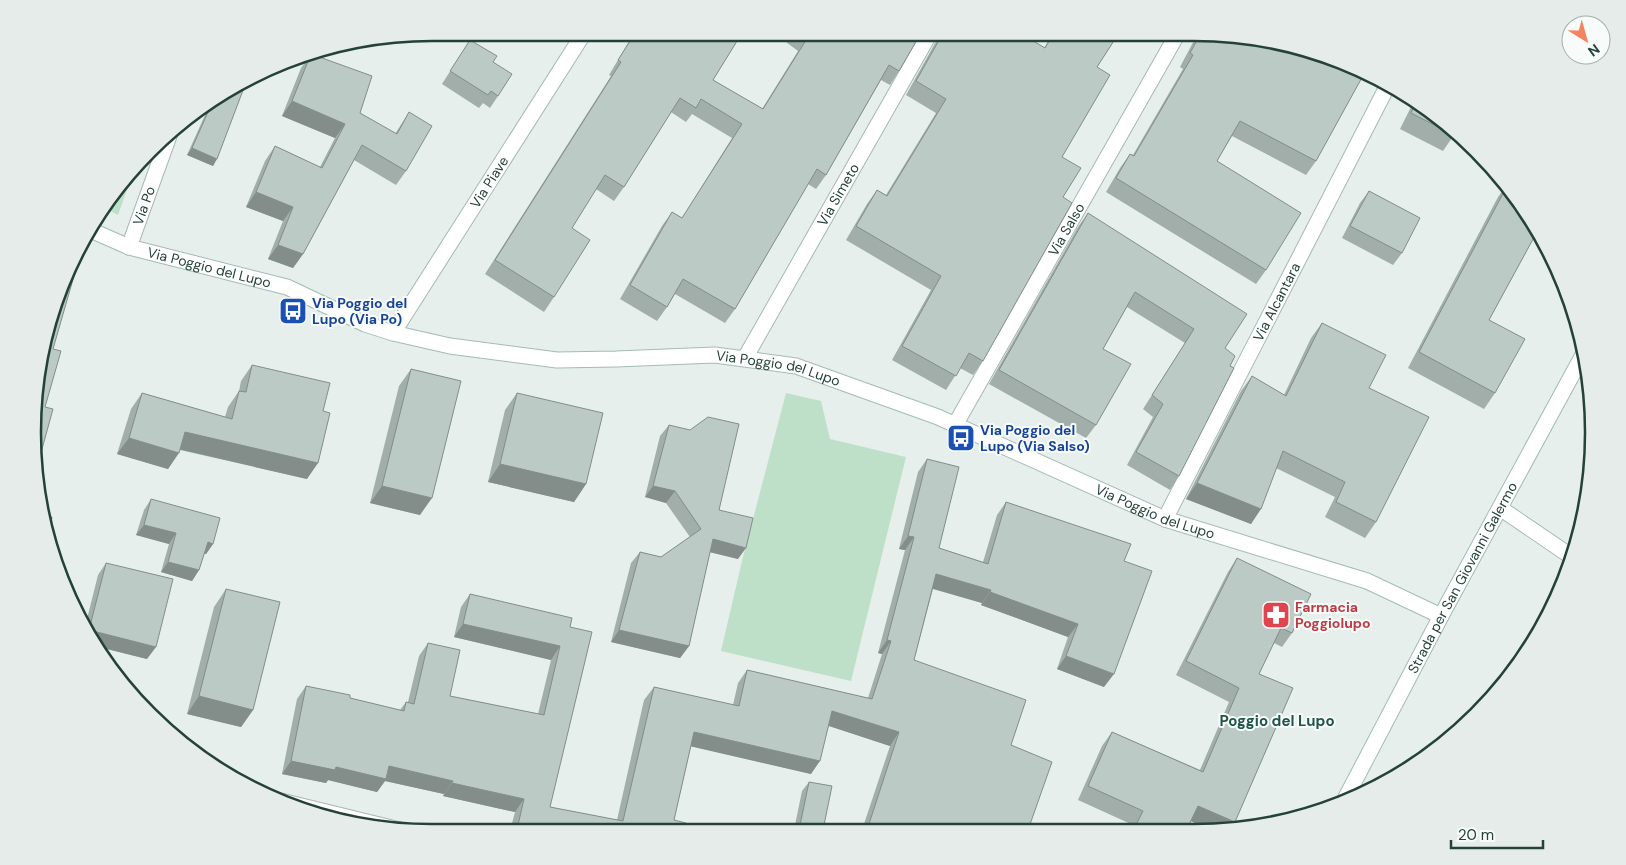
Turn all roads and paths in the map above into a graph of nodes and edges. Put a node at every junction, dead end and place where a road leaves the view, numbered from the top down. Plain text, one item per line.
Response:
1 (579, 41) edge
2 (925, 41) edge
3 (1173, 41) edge
4 (1385, 92) edge
5 (165, 148) edge
6 (96, 233) edge
7 (129, 248) junction
8 (393, 333) junction
9 (745, 358) junction
10 (1578, 364) edge
11 (955, 425) junction
12 (1500, 508) junction
13 (1166, 519) junction
14 (1566, 553) edge
15 (1441, 616) junction
16 (1349, 791) edge

1 - 8 street, Via Piave
2 - 9 street, Via Simeto
3 - 11 street, Via Salso
4 - 13 street, Via Alcantara
5 - 7 street, Via Po
6 - 7 street, Via Poggio del Lupo
7 - 8 street, Via Poggio del Lupo
8 - 9 street, Via Poggio del Lupo
9 - 11 street, Via Poggio del Lupo
10 - 12 street, Strada per San Giovanni Galermo
11 - 13 street, Via Poggio del Lupo
12 - 14 street
12 - 15 street, Strada per San Giovanni Galermo
13 - 15 street, Via Poggio del Lupo
15 - 16 street, Strada per San Giovanni Galermo

